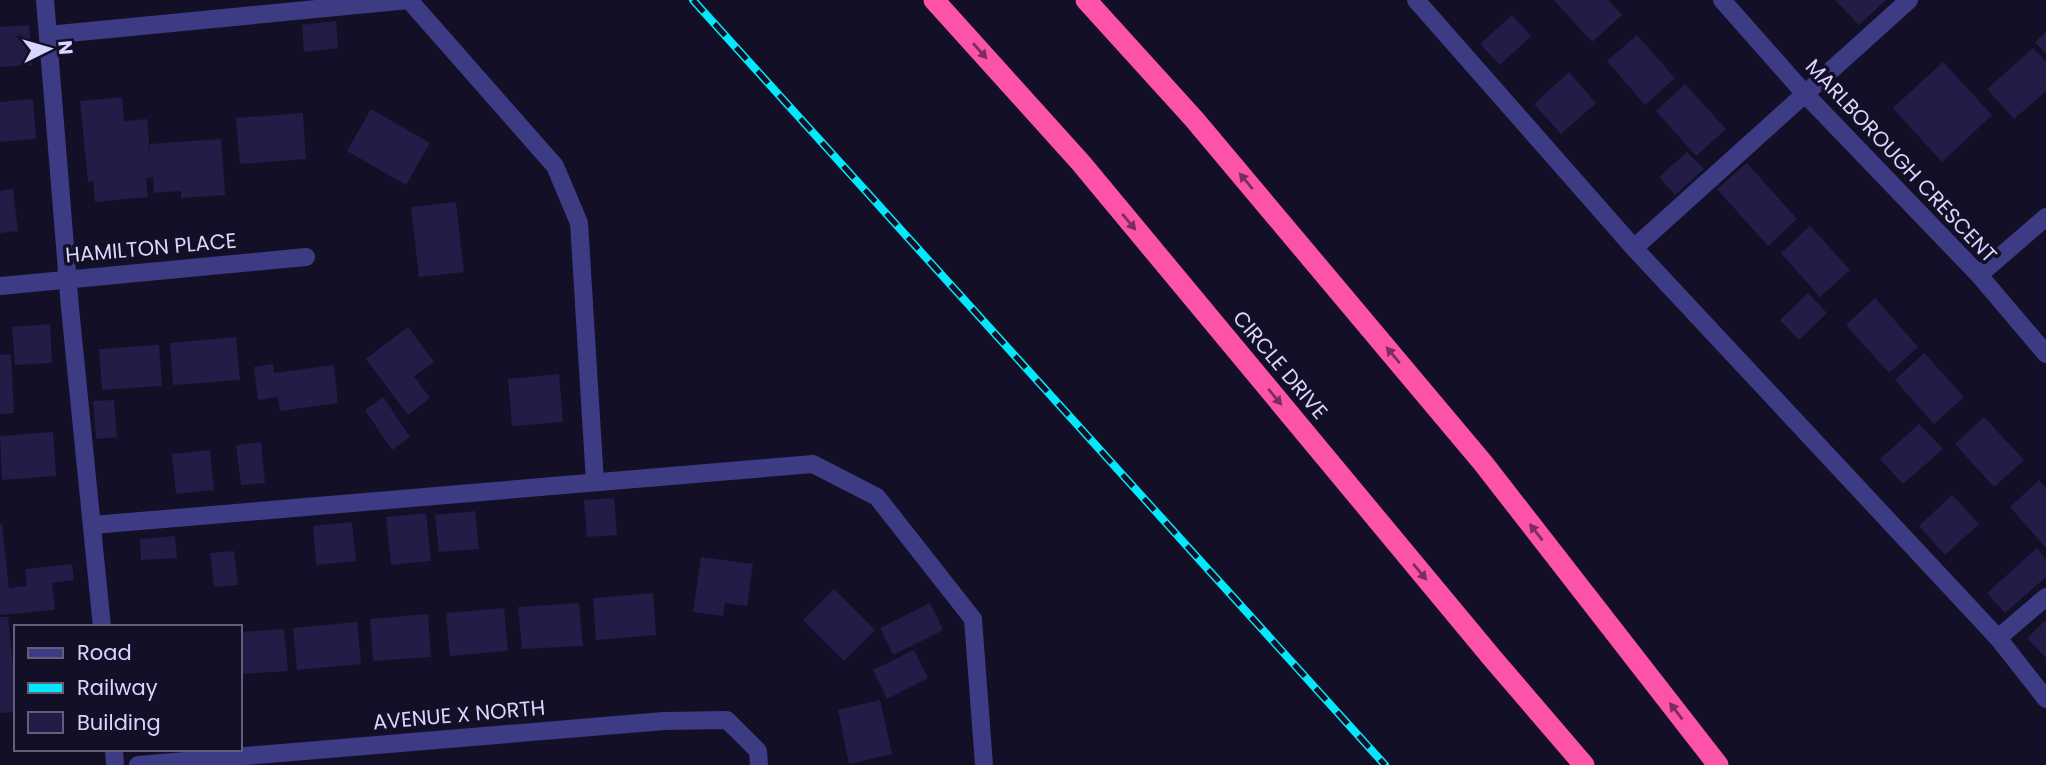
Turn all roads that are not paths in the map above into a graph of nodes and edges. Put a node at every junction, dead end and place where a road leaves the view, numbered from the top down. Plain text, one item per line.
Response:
1 (45, 0) edge
2 (934, 0) edge
3 (1086, 0) edge
4 (1416, 0) edge
5 (1722, 0) edge
6 (1909, 0) edge
7 (48, 35) junction
8 (1806, 95) junction
9 (2046, 217) edge
10 (1634, 248) junction
11 (306, 257) dead end
12 (1979, 275) junction
13 (67, 279) junction
14 (0, 286) edge
15 (2046, 354) edge
16 (595, 482) junction
17 (93, 525) junction
18 (2046, 597) edge
19 (102, 625) edge
20 (1998, 638) junction
21 (1493, 659) junction
22 (2046, 699) edge
23 (138, 765) edge
24 (760, 765) edge
25 (984, 765) edge
26 (1574, 765) edge
27 (1584, 765) edge
28 (1718, 765) edge

1 - 7 street
2 -> 21 highway, CIRCLE DRIVE
28 -> 3 highway
4 - 10 street
5 - 8 street, MARLBOROUGH CRESCENT
6 - 8 street
7 - 13 street
7 - 16 street
8 - 10 street
8 - 12 street, MARLBOROUGH CRESCENT
9 - 12 street
10 - 20 street
11 - 13 street, HAMILTON PLACE
12 - 15 street, MARLBOROUGH CRESCENT
13 - 14 street, HAMILTON PLACE
13 - 17 street
16 - 17 street
16 - 25 street
17 - 19 street
18 - 20 street
20 - 22 street
21 - 26 highway
21 - 27 highway, CIRCLE DRIVE
23 - 24 street, AVENUE X NORTH

